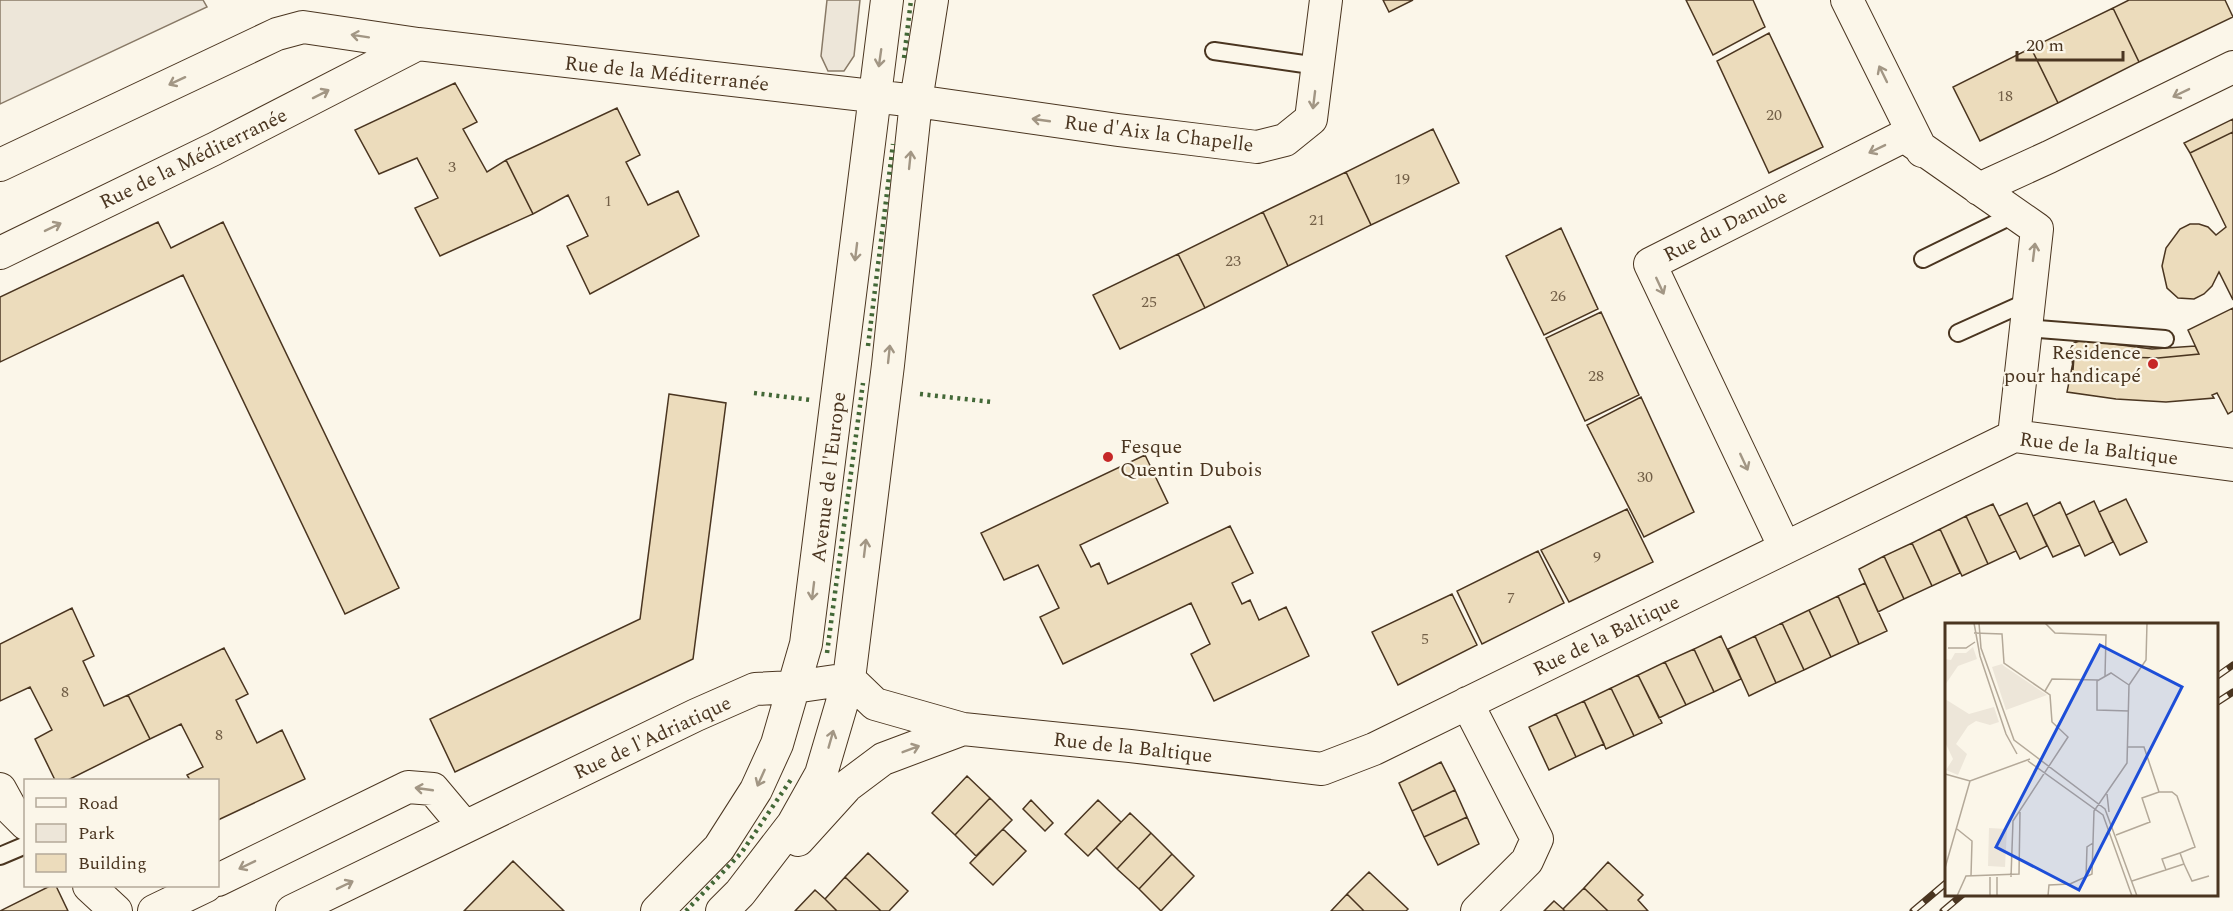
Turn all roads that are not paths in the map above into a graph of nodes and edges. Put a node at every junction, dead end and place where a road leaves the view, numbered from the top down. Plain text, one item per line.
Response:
1 (887, 0) edge
2 (932, 0) edge
3 (1326, 0) edge
4 (1847, 0) edge
5 (418, 45) junction
6 (1214, 51) dead end
7 (1318, 66) junction
8 (2233, 67) edge
9 (874, 96) junction
10 (916, 101) junction
11 (1915, 139) junction
12 (0, 165) edge
13 (1979, 189) junction
14 (2015, 214) junction
15 (0, 253) edge
16 (1923, 259) dead end
17 (2027, 314) junction
18 (1958, 333) dead end
19 (2164, 339) dead end
20 (2014, 436) junction
21 (2233, 465) edge
22 (1785, 548) junction
23 (849, 679) junction
24 (794, 687) junction
25 (1467, 703) junction
26 (963, 729) junction
27 (0, 789) edge
28 (24, 822) edge
29 (465, 827) junction
30 (24, 846) edge
31 (0, 856) edge
32 (219, 880) edge
33 (90, 887) edge
34 (202, 887) edge
35 (731, 902) edge
36 (116, 911) edge
37 (154, 911) edge
38 (292, 911) edge
39 (657, 911) edge
40 (1477, 911) edge

1 -> 9 street, Avenue de l'Europe
2 - 10 street
3 - 7 street, Rue d'Aix la Chapelle
11 -> 4 street
5 - 9 street, Rue de la Méditerranée
5 -> 12 street, Rue de la Méditerranée
15 -> 5 street, Rue de la Méditerranée
6 - 7 lane
7 -> 10 street, Rue d'Aix la Chapelle
8 -> 13 street
9 - 10 street, Rue de la Méditerranée
9 -> 24 street, Avenue de l'Europe
23 -> 10 street
11 - 13 street, Rue du Danube
11 -> 22 street, Rue du Danube
13 - 14 street, Rue du Danube
14 - 16 lane
17 -> 14 street, Rue du Danube
17 - 18 lane
17 - 19 lane
17 - 20 street, Rue du Danube
20 - 21 street, Rue de la Baltique
20 - 22 street, Rue de la Baltique
22 - 25 street, Rue de la Baltique
23 - 24 street, Rue de l'Adriatique
23 - 26 street, Rue de la Baltique
35 -> 23 street
24 - 29 street, Rue de l'Adriatique
24 -> 39 street, Avenue de l'Europe
25 - 26 street, Rue de la Baltique
25 - 40 street
35 -> 26 street, Rue de la Baltique
27 - 28 street
29 -> 32 street
38 -> 29 street, Rue de l'Adriatique
30 - 31 lane
33 - 36 street
34 - 37 street

